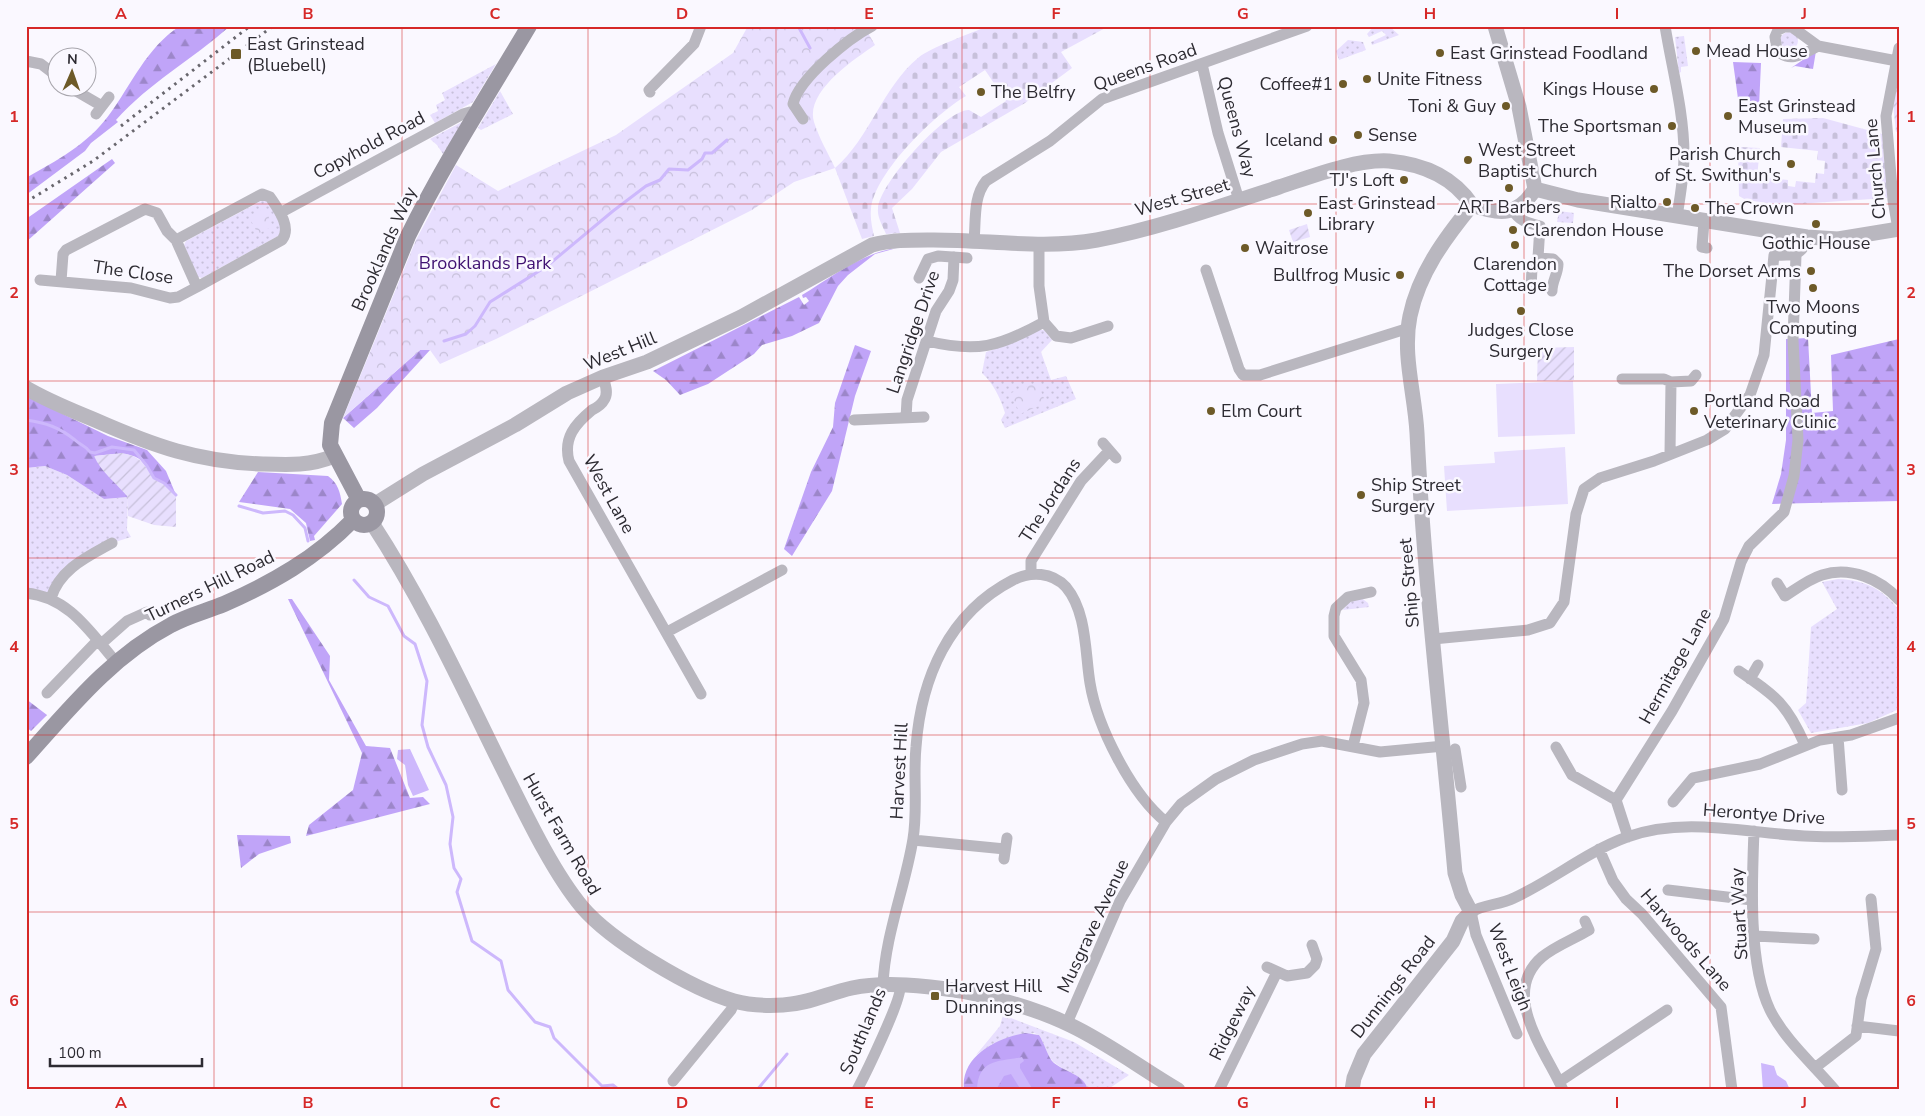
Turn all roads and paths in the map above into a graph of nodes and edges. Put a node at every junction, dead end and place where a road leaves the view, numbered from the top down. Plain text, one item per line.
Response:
1 (529, 26) edge
2 (701, 26) edge
3 (872, 26) edge
4 (1307, 26) edge
5 (1495, 26) edge
6 (1665, 26) edge
7 (1818, 46) dead end
8 (1899, 48) edge
9 (26, 61) edge
10 (1897, 61) junction
11 (1202, 64) junction
12 (48, 69) edge
13 (650, 92) dead end
14 (88, 98) edge
15 (102, 106) dead end
16 (476, 115) junction
17 (803, 119) dead end
18 (1535, 189) junction
19 (1239, 200) junction
20 (1472, 205) junction
21 (1512, 210) junction
22 (280, 213) junction
23 (1677, 217) junction
24 (1704, 222) junction
25 (1898, 229) edge
26 (1807, 237) junction
27 (176, 240) junction
28 (974, 241) junction
29 (883, 242) joint
30 (1039, 244) junction
31 (1707, 248) dead end
32 (1796, 254) junction
33 (954, 257) junction
34 (967, 258) dead end
35 (1538, 258) junction
36 (1206, 270) dead end
37 (919, 278) dead end
38 (40, 280) dead end
39 (61, 281) junction
40 (197, 287) junction
41 (1531, 290) dead end
42 (1552, 291) dead end
43 (1044, 322) junction
44 (1101, 324) dead end
45 (1409, 328) junction
46 (927, 341) junction
47 (1696, 375) dead end
48 (602, 378) junction
49 (1622, 379) dead end
50 (1671, 382) junction
51 (26, 388) edge
52 (924, 416) dead end
53 (906, 418) junction
54 (854, 420) dead end
55 (1109, 451) dead end
56 (1670, 453) junction
57 (334, 456) junction
58 (359, 500) junction
59 (375, 504) junction
60 (353, 520) junction
61 (372, 523) junction
62 (112, 543) dead end
63 (782, 570) dead end
64 (1031, 574) junction
65 (1777, 583) dead end
66 (1371, 592) dead end
67 (26, 593) edge
68 (51, 598) junction
69 (1899, 600) edge
70 (150, 615) dead end
71 (667, 632) junction
72 (1432, 639) junction
73 (99, 643) junction
74 (116, 662) junction
75 (1758, 664) dead end
76 (1739, 671) dead end
77 (1750, 679) junction
78 (47, 693) dead end
79 (701, 694) dead end
80 (1899, 718) edge
81 (1838, 737) junction
82 (1806, 745) junction
83 (1353, 746) junction
84 (1556, 747) dead end
85 (1449, 748) junction
86 (26, 757) edge
87 (1452, 769) junction
88 (1461, 787) dead end
89 (1842, 790) dead end
90 (1616, 800) junction
91 (1673, 802) dead end
92 (1166, 822) junction
93 (1754, 831) junction
94 (1899, 835) edge
95 (1628, 837) junction
96 (913, 840) junction
97 (1005, 849) dead end
98 (1599, 849) junction
99 (1668, 890) dead end
100 (1871, 899) dead end
101 (1752, 900) junction
102 (1471, 912) junction
103 (1589, 930) dead end
104 (1755, 936) junction
105 (1814, 939) dead end
106 (1312, 945) dead end
107 (883, 985) junction
108 (900, 986) junction
109 (735, 1001) junction
110 (1667, 1010) dead end
111 (1067, 1023) junction
112 (1857, 1026) junction
113 (1899, 1031) edge
114 (1518, 1034) dead end
115 (1816, 1067) junction
116 (673, 1081) dead end
117 (1561, 1086) edge
118 (859, 1089) edge
119 (1178, 1090) edge
120 (1219, 1090) edge
121 (1352, 1090) edge
122 (1732, 1090) edge
123 (1835, 1090) edge

1 - 16 main road, Brooklands Way
2 - 13 street
3 - 17 street
4 - 11 street, Queens Road
5 - 18 street
6 - 23 street
7 - 10 street
8 - 10 street, Church Lane
9 - 12 street
10 - 25 street, Church Lane
11 - 19 street, Queens Way
11 - 28 street, Queens Road
14 - 15 street
16 - 22 street, Copyhold Road
16 - 57 main road, Brooklands Way
18 - 21 street
18 - 23 street
19 - 20 street, West Street
19 - 30 street, West Street
20 - 21 street
20 - 45 street, Ship Street
21 - 35 street
22 - 27 street
22 - 40 street
23 - 24 street
24 - 26 street
24 - 31 street
25 - 26 street
26 - 32 street
27 - 39 street, The Close
27 - 40 street
28 - 29 street, West Street
28 - 30 street, West Street
29 - 48 street, West Hill
30 - 43 street
32 - 56 street
32 - 90 street, Hermitage Lane
33 - 34 street, Langridge Drive
33 - 37 street, Langridge Drive
33 - 46 street, Langridge Drive
35 - 41 street
35 - 42 street
36 - 45 street
38 - 39 street, The Close
39 - 40 street, The Close
43 - 44 street
43 - 46 street
45 - 72 street, Ship Street
46 - 53 street, Langridge Drive
47 - 50 street
48 - 59 street, West Hill
48 - 71 street, West Lane
49 - 50 street
50 - 56 street
51 - 57 street
52 - 53 street
53 - 54 street
55 - 64 street, The Jordans
56 - 72 street
57 - 58 main road, Brooklands Way
58 - 59 main road
58 - 60 main road
59 - 61 main road
60 - 61 main road
60 - 74 main road, Turners Hill Road
61 - 109 street, Hurst Farm Road
62 - 68 street
63 - 71 street
64 - 92 street
64 - 96 street, Harvest Hill
65 - 69 street
66 - 83 street
67 - 68 street
68 - 73 street
70 - 73 street
71 - 79 street, West Lane
72 - 85 street, Ship Street
73 - 74 street
73 - 78 street
74 - 86 main road, Turners Hill Road
75 - 77 street
76 - 77 street
77 - 82 street
80 - 81 street
81 - 82 street
81 - 89 street
82 - 91 street
83 - 85 street, Musgrave Avenue
83 - 92 street, Musgrave Avenue
84 - 90 street
85 - 87 street, Ship Street
87 - 88 street
87 - 102 street, Ship Street
90 - 95 street
92 - 111 street, Musgrave Avenue
93 - 94 street, Herontye Drive
93 - 95 street, Herontye Drive
93 - 101 street, Stuart Way
95 - 98 street
96 - 97 street
96 - 107 street, Harvest Hill
98 - 102 street
98 - 122 street, Harwoods Lane
99 - 101 street
100 - 112 street
101 - 104 street, Stuart Way
102 - 114 street, West Leigh
102 - 121 street, Dunnings Road
103 - 117 street
104 - 105 street
104 - 115 street, Stuart Way
106 - 120 street, Ridgeway
107 - 108 street, Hurst Farm Road
107 - 109 street, Hurst Farm Road
108 - 111 street, Hurst Farm Road
108 - 118 street, Southlands
109 - 116 street
110 - 117 street
111 - 119 street, Hurst Farm Road
112 - 113 street
112 - 115 street
115 - 123 street, Stuart Way

